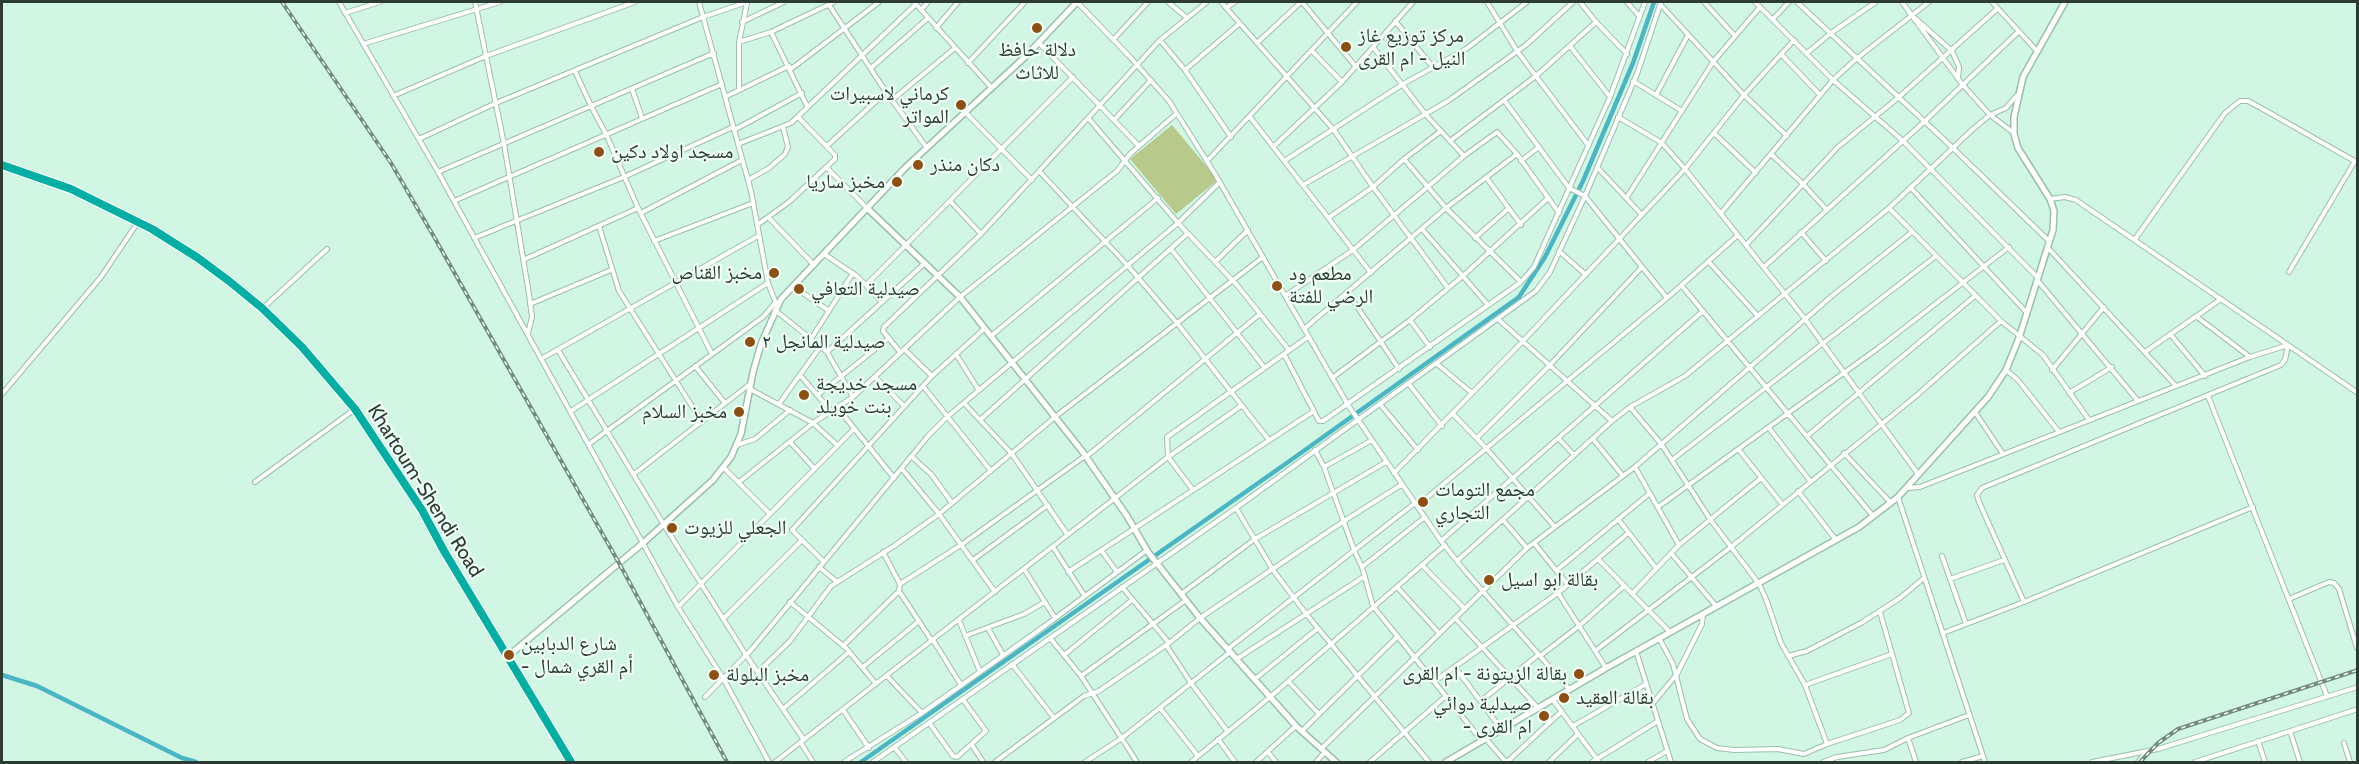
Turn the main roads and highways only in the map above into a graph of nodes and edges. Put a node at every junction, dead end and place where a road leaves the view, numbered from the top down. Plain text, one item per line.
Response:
1 (2, 165) edge
2 (571, 762) edge

1 - 2 highway, Khartoum-Shendi Road

